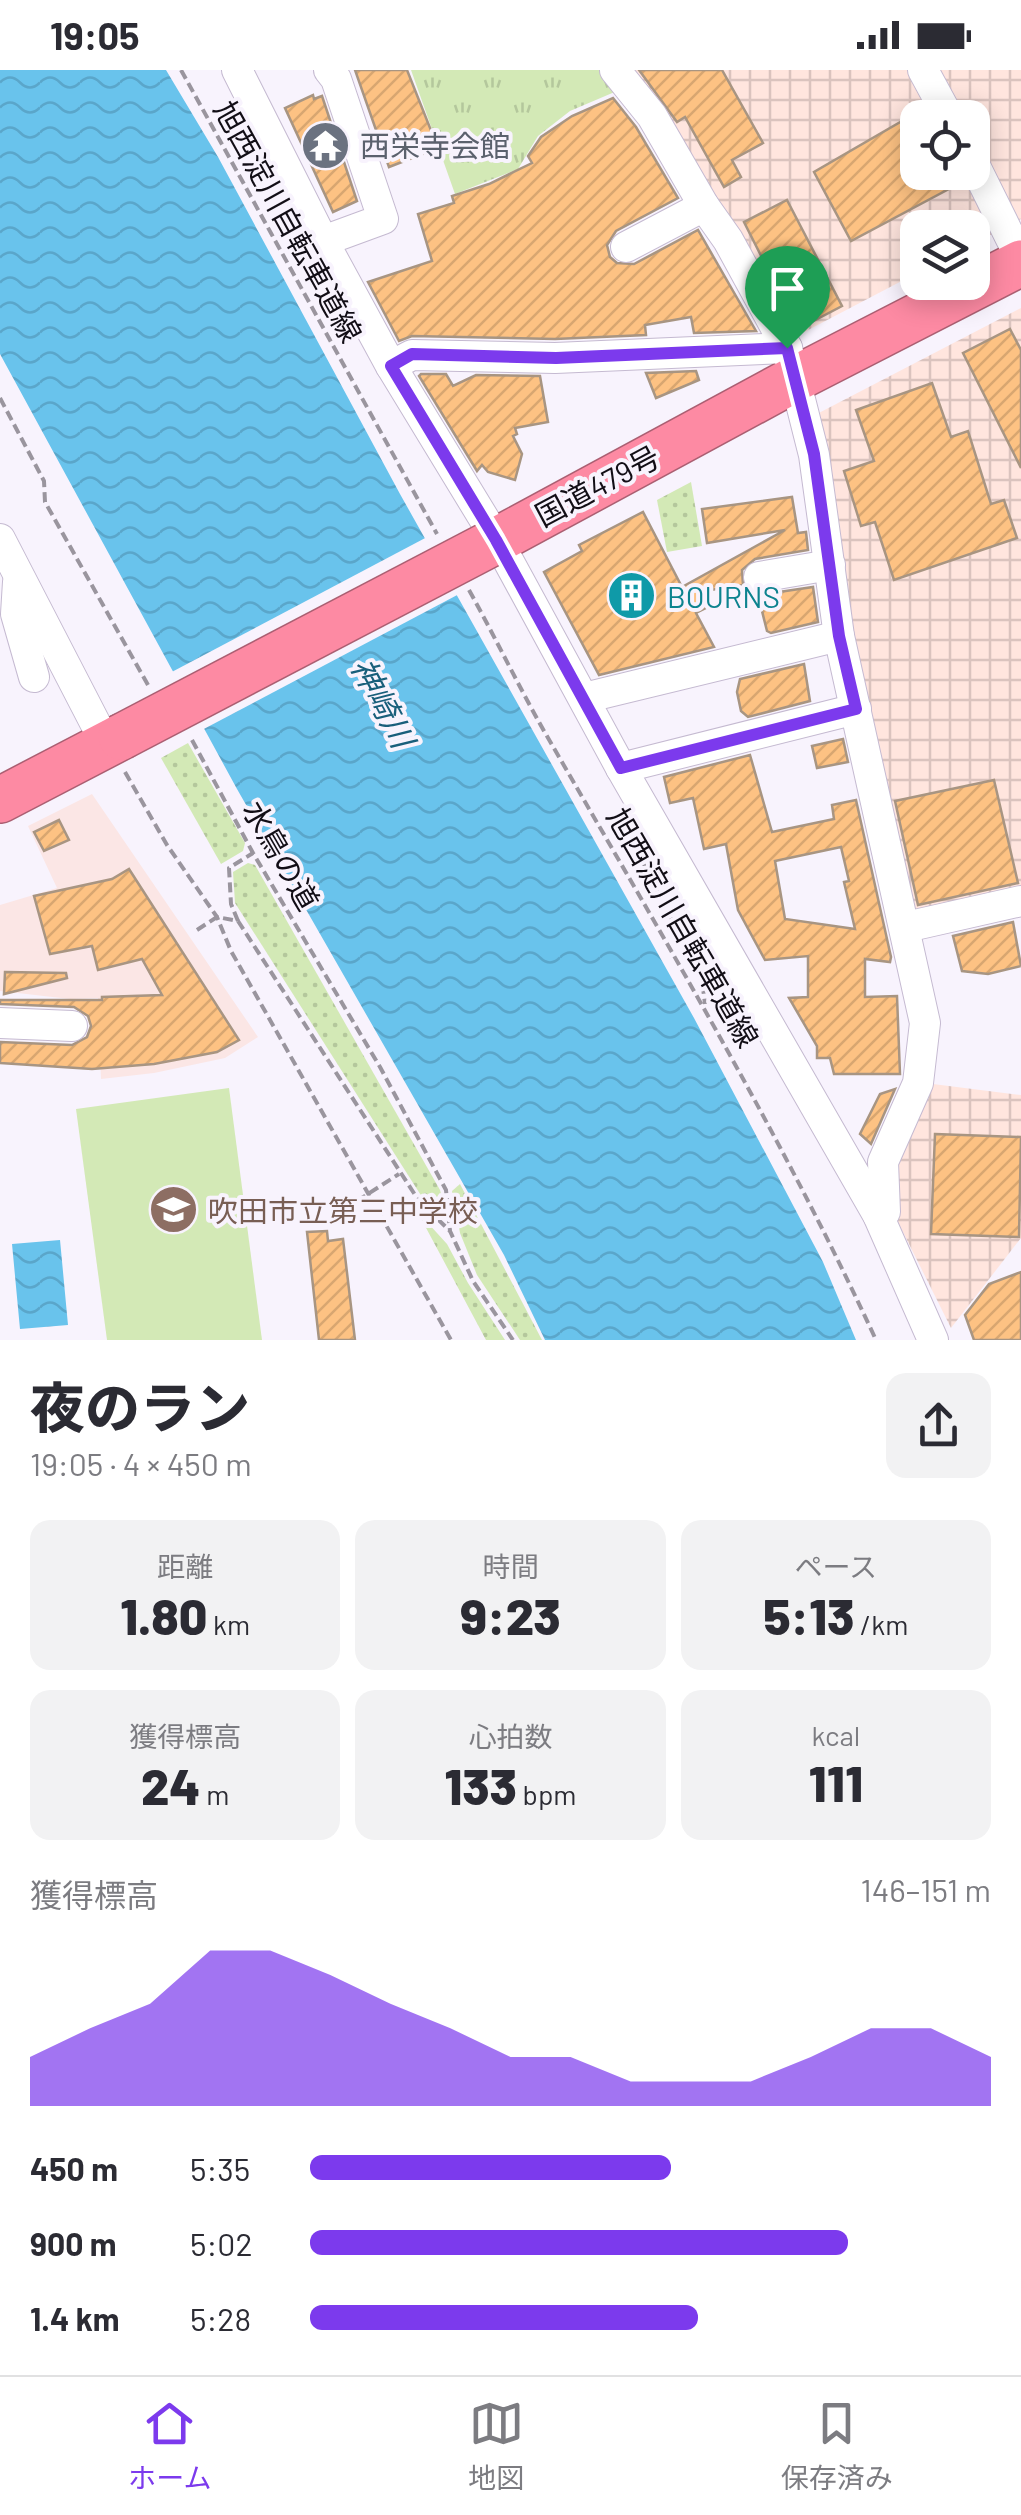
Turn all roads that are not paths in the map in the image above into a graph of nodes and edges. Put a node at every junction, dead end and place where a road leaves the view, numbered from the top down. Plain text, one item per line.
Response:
1 (237, 70) edge
2 (329, 70) edge
3 (615, 70) edge
4 (923, 70) edge
5 (939, 100) edge
6 (987, 190) edge
7 (704, 206) junction
8 (323, 241) junction
9 (626, 247) dead end
10 (1021, 261) edge
11 (791, 364) junction
12 (391, 366) junction
13 (0, 539) edge
14 (482, 554) junction
15 (830, 565) junction
16 (18, 575) junction
17 (759, 577) dead end
18 (839, 636) junction
19 (34, 676) dead end
20 (584, 698) junction
21 (856, 709) junction
22 (110, 750) junction
23 (621, 768) junction
24 (0, 800) edge
25 (1021, 901) edge
26 (906, 927) junction
27 (0, 1023) edge
28 (72, 1026) dead end
29 (878, 1216) junction
30 (933, 1340) edge

1 - 8 street
2 - 8 street
3 - 7 street
4 - 5 street
6 - 10 street
7 - 9 street
7 - 11 street
8 - 12 street
10 - 11 highway, 国道479号
11 - 12 street
11 - 14 highway, 国道479号
11 - 15 street
12 - 14 street
13 - 16 street
14 - 20 street
14 - 22 highway, 国道479号, bridge
15 - 17 street
15 - 18 street
16 - 19 street
16 - 22 street
18 - 20 street
18 - 21 street
20 - 23 street
21 - 23 street
21 - 26 street
22 - 24 highway, 国道479号
23 - 29 street
25 - 26 street
26 - 29 street
27 - 28 street
29 - 30 street

